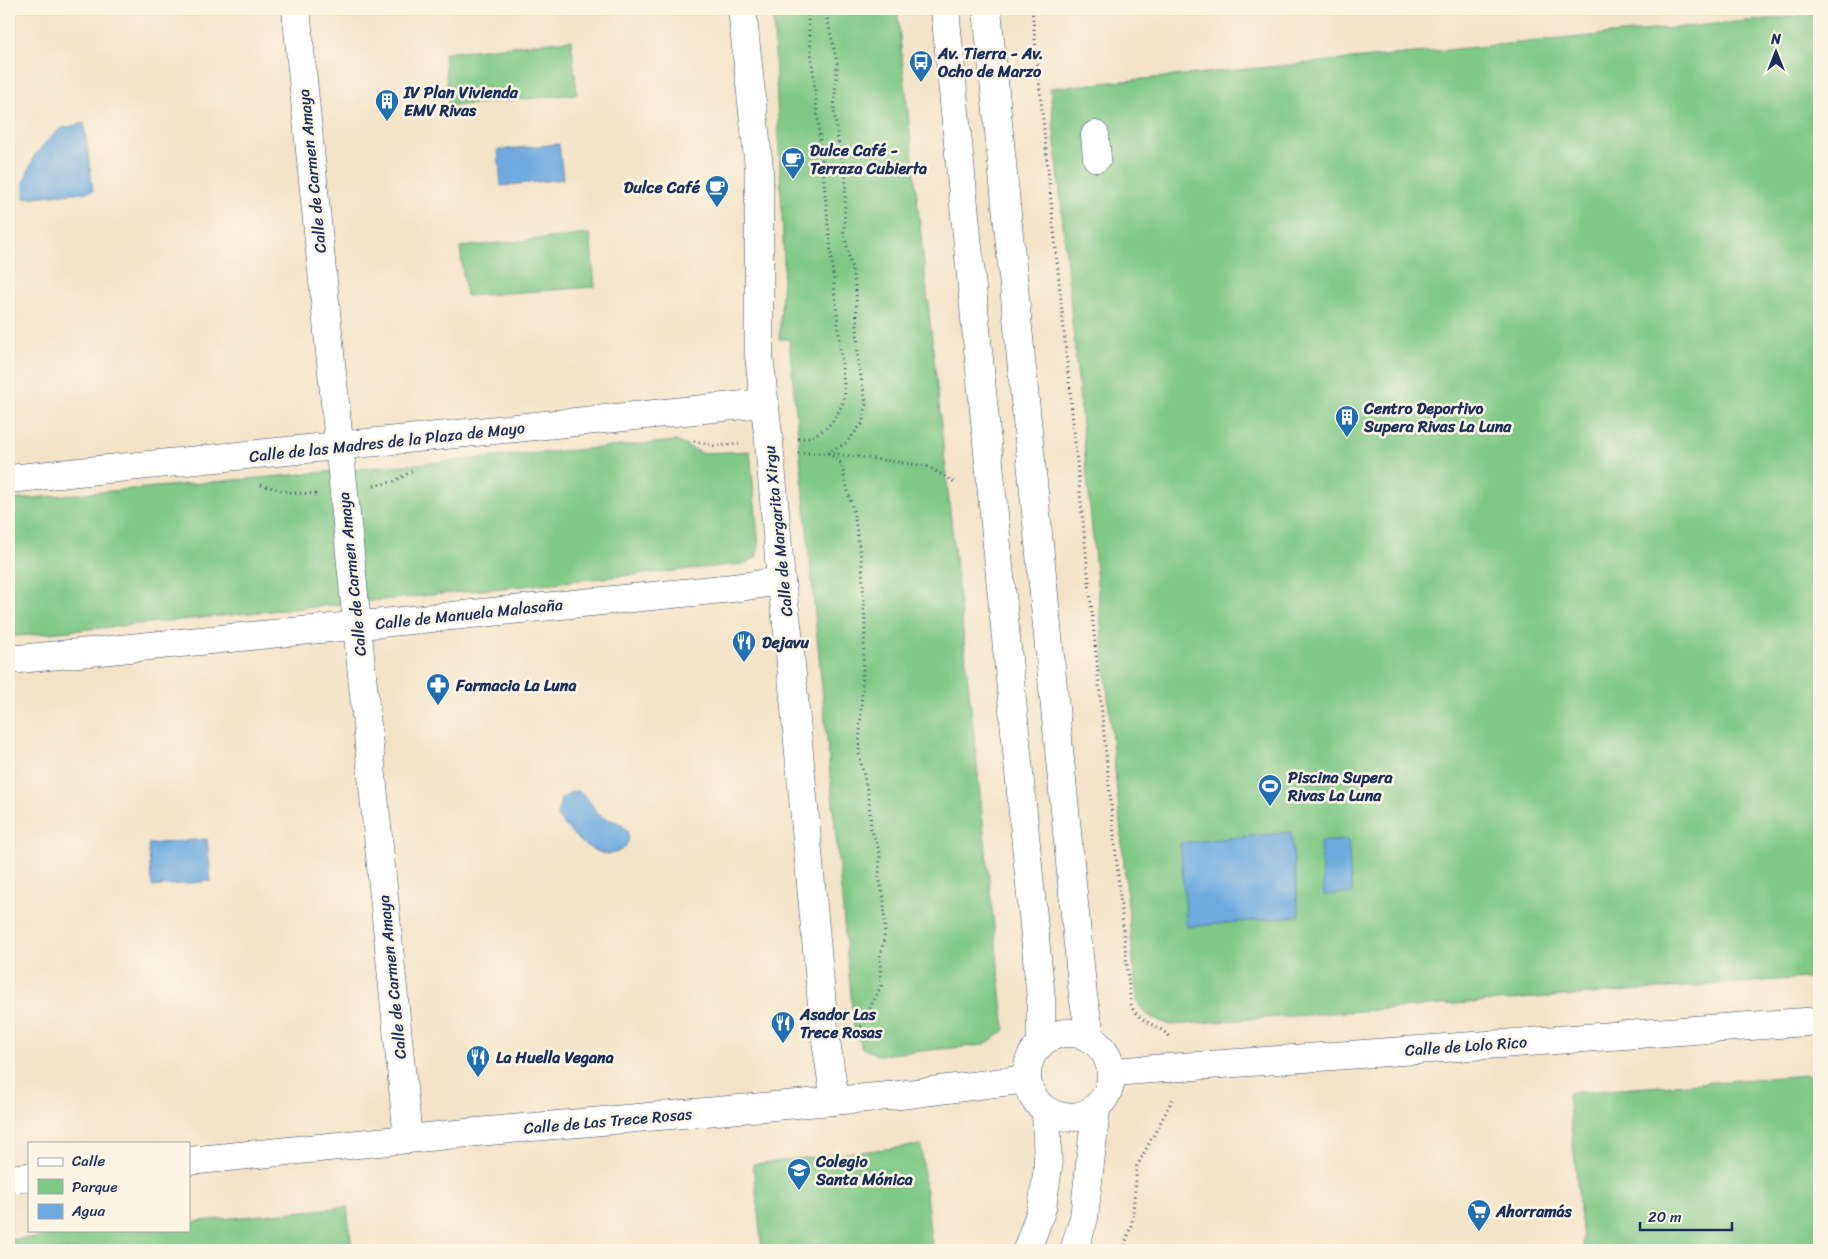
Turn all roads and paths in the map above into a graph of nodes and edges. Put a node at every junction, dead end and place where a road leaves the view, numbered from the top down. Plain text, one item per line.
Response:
1 (296, 9) edge
2 (807, 9) edge
3 (825, 9) edge
4 (945, 9) edge
5 (987, 9) edge
6 (1032, 9) edge
7 (744, 12) edge
8 (764, 403) junction
9 (690, 440) dead end
10 (769, 442) junction
11 (339, 447) junction
12 (828, 453) junction
13 (422, 465) dead end
14 (9, 479) edge
15 (954, 482) dead end
16 (259, 484) dead end
17 (343, 493) junction
18 (781, 581) junction
19 (357, 626) junction
20 (9, 660) edge
21 (1819, 1021) edge
22 (856, 1037) dead end
23 (1091, 1038) junction
24 (1041, 1044) junction
25 (1175, 1044) dead end
26 (1112, 1072) junction
27 (1027, 1079) junction
28 (1177, 1090) dead end
29 (835, 1101) junction
30 (1096, 1109) junction
31 (1046, 1111) junction
32 (408, 1139) junction
33 (190, 1161) edge
34 (28, 1177) edge
35 (9, 1179) edge
36 (1027, 1250) edge
37 (1074, 1250) edge
38 (1123, 1250) edge

1 - 11 street, Calle de Carmen Amaya
2 - 10 path
3 - 12 path
4 - 24 street
5 - 23 street
6 - 25 path
7 - 8 street, Calle de Margarita Xirgu
8 - 10 street, Calle de Margarita Xirgu
8 - 11 street, Calle de las Madres de la Plaza de Mayo
9 - 10 path
10 - 18 street, Calle de Margarita Xirgu
11 - 14 street, Calle de las Madres de la Plaza de Mayo
11 - 17 street, Calle de Carmen Amaya
12 - 15 path
12 - 22 path
13 - 17 path
16 - 17 path
17 - 19 street, Calle de Carmen Amaya
18 - 19 street, Calle de Manuela Malasaña
18 - 29 street, Calle de Margarita Xirgu
19 - 20 street, Calle de Manuela Malasaña
19 - 32 street, Calle de Carmen Amaya
21 - 26 street, Calle de Lolo Rico
23 - 24 street
23 - 26 street
24 - 27 street
26 - 30 street
27 - 29 street, Calle de Las Trece Rosas
27 - 31 street
28 - 38 path
29 - 32 street, Calle de Las Trece Rosas
30 - 31 street
30 - 37 street
31 - 36 street
32 - 33 street, Calle de Las Trece Rosas
34 - 35 street

